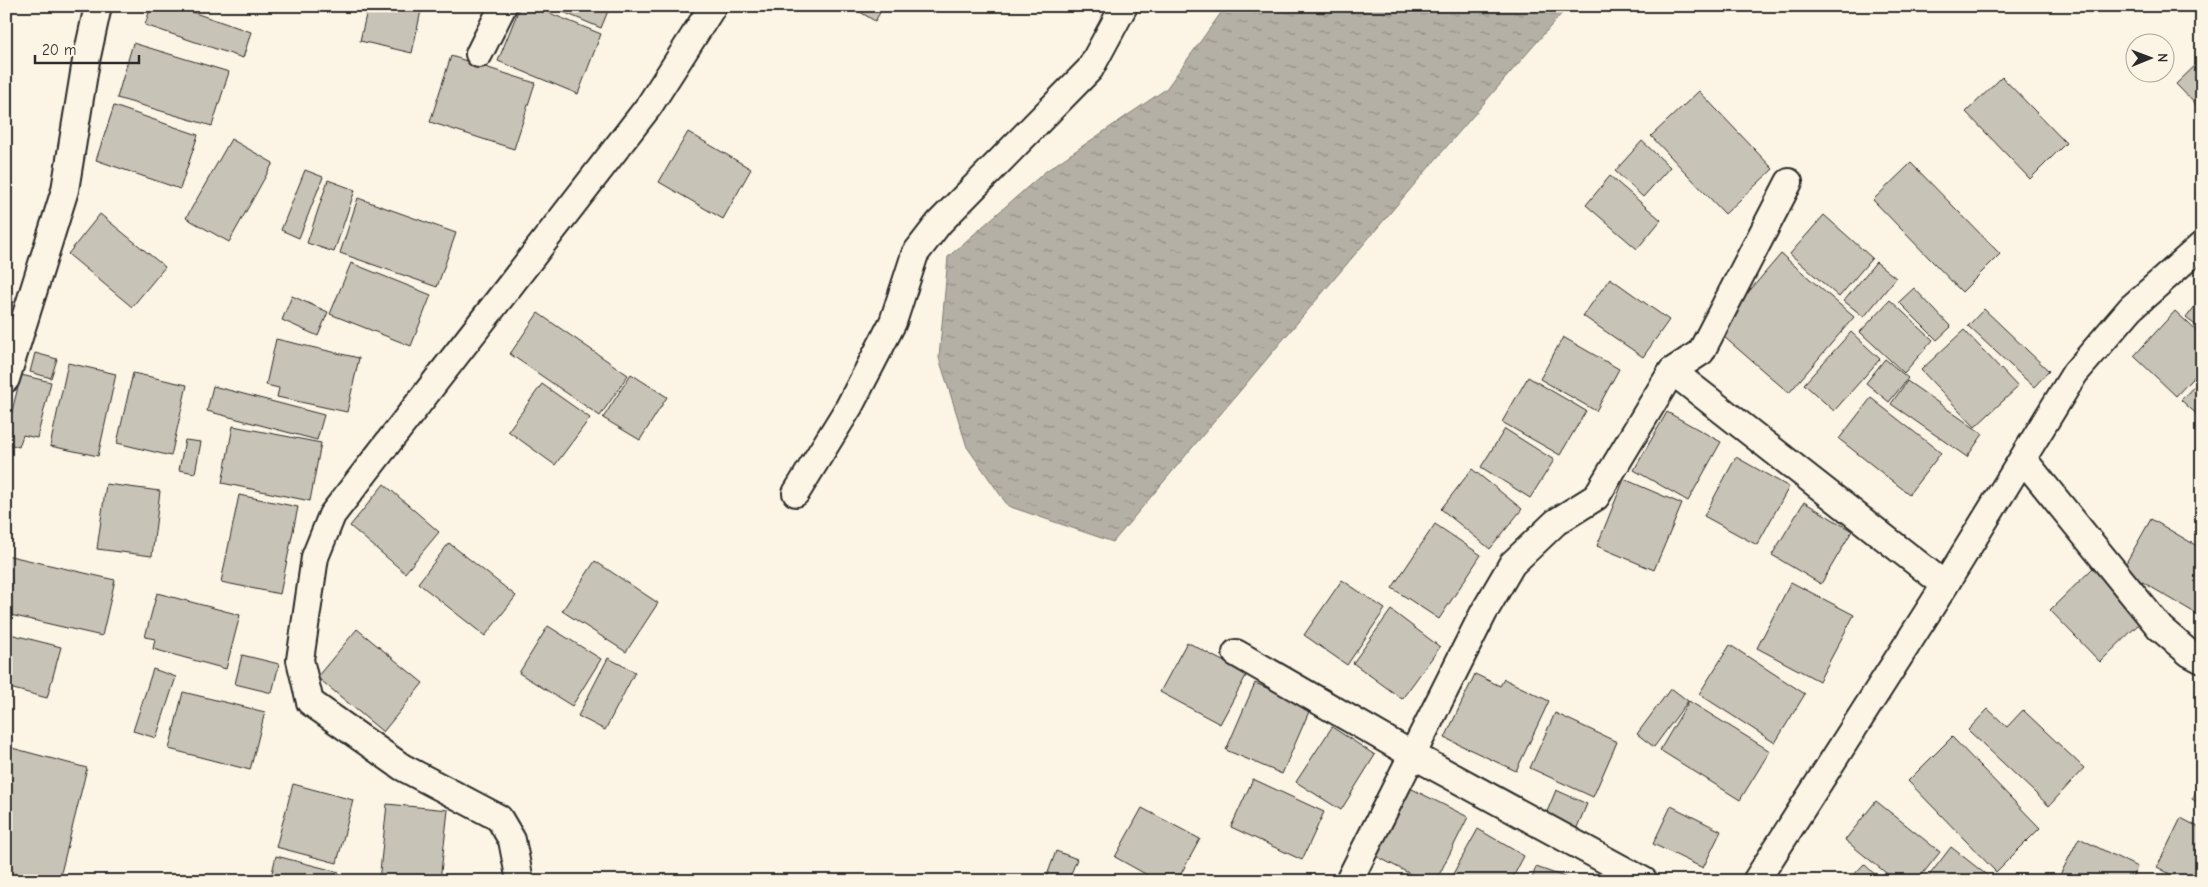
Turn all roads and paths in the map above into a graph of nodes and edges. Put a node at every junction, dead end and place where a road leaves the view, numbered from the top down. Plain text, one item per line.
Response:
1 (98, 6) edge
2 (503, 6) edge
3 (713, 6) edge
4 (1124, 6) edge
5 (479, 54) dead end
6 (1789, 182) dead end
7 (2202, 245) edge
8 (1672, 371) junction
9 (6, 379) edge
10 (2023, 459) junction
11 (796, 493) dead end
12 (1945, 585) junction
13 (1236, 653) dead end
14 (2202, 660) edge
15 (1411, 754) junction
16 (520, 881) edge
17 (1349, 881) edge
18 (1644, 881) edge
19 (1756, 881) edge

1 - 9 street
2 - 5 street
3 - 16 street
4 - 11 street
6 - 8 street
7 - 10 street
8 - 12 street
8 - 15 street
10 - 12 street
10 - 14 street
12 - 19 street
13 - 15 street
15 - 17 street
15 - 18 street

